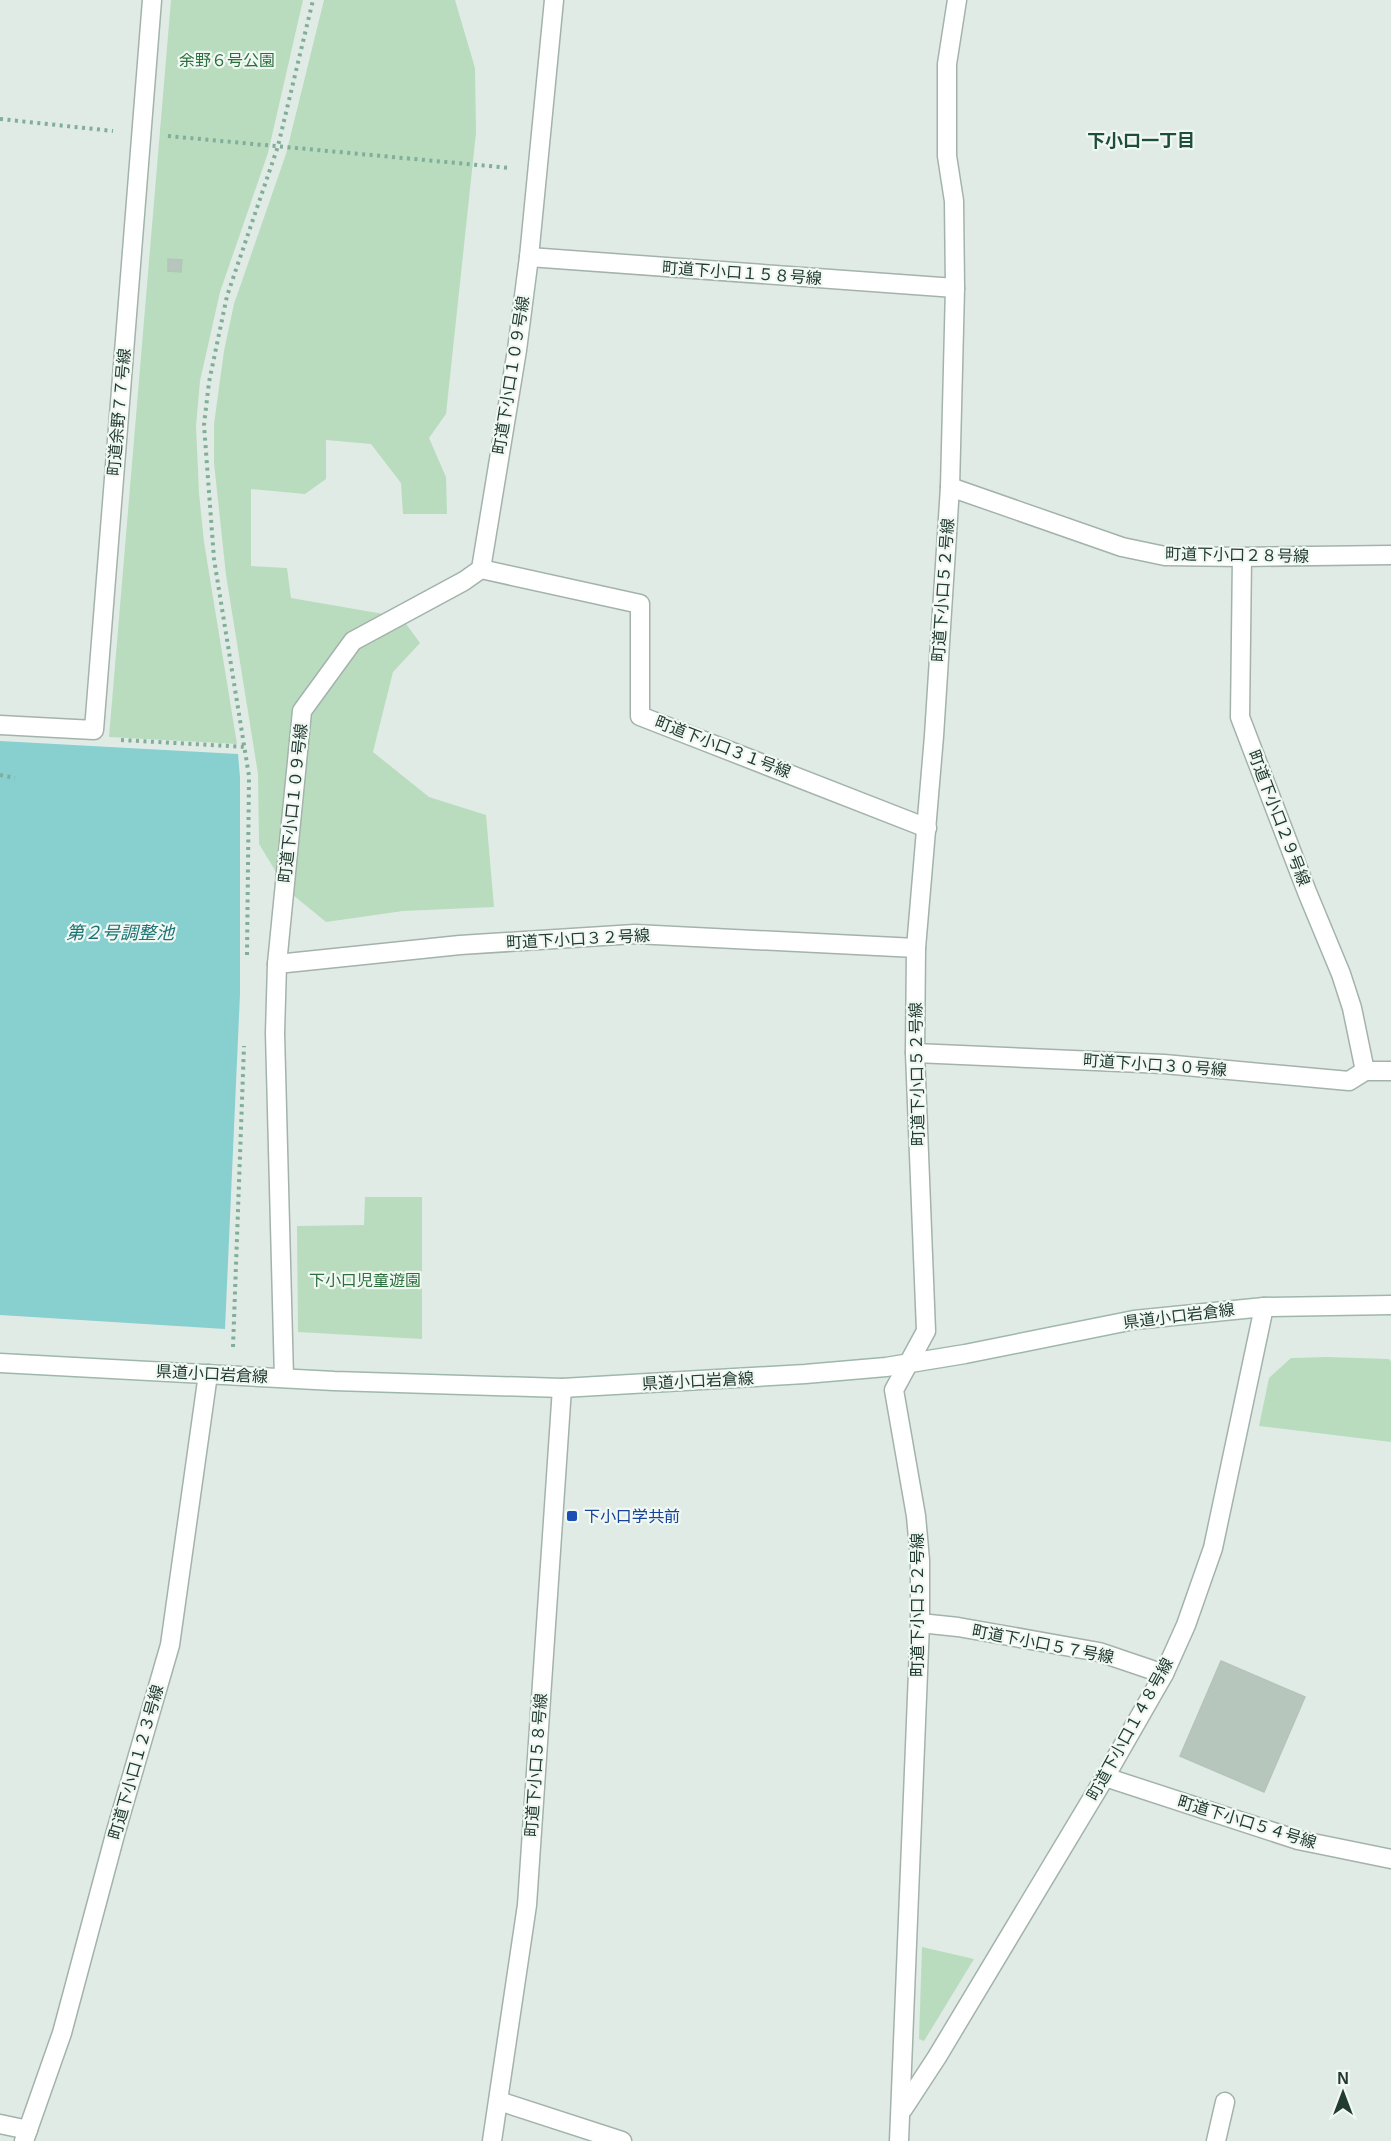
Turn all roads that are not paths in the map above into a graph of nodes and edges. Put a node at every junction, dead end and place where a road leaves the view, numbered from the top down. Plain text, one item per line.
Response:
1 (152, 0) edge
2 (554, 0) edge
3 (957, 0) edge
4 (529, 257) junction
5 (955, 288) junction
6 (950, 487) junction
7 (1391, 555) edge
8 (1242, 557) junction
9 (481, 569) junction
10 (0, 725) edge
11 (927, 828) junction
12 (916, 948) junction
13 (277, 964) junction
14 (915, 1053) junction
15 (1365, 1071) junction
16 (1391, 1071) edge
17 (1391, 1305) edge
18 (1264, 1307) junction
19 (0, 1363) edge
20 (908, 1364) junction
21 (208, 1374) junction
22 (284, 1378) junction
23 (562, 1388) junction
24 (920, 1623) junction
25 (1164, 1674) junction
26 (1105, 1777) junction
27 (1391, 1859) edge
28 (499, 2101) junction
29 (1225, 2102) dead end
30 (902, 2112) junction
31 (0, 2124) edge
32 (26, 2136) edge
33 (492, 2141) edge
34 (622, 2141) edge
35 (899, 2141) edge
36 (1216, 2141) edge

1 - 10 street, 町道余野７７号線
2 - 4 street, 町道下小口１０９号線
3 - 5 street, 町道下小口５２号線
4 - 5 street, 町道下小口１５８号線
4 - 9 street, 町道下小口１０９号線
5 - 6 street, 町道下小口５２号線
6 - 8 street, 町道下小口２８号線
6 - 11 street, 町道下小口５２号線
7 - 8 street, 町道下小口２８号線
8 - 15 street, 町道下小口２９号線
9 - 11 street, 町道下小口３１号線
9 - 13 street, 町道下小口１０９号線
11 - 12 street, 町道下小口５２号線
12 - 13 street, 町道下小口３２号線
12 - 14 street, 町道下小口５２号線
13 - 22 street, 町道下小口１０９号線
14 - 15 street, 町道下小口３０号線
14 - 20 street, 町道下小口５２号線
15 - 16 street, 町道下小口３０号線
17 - 18 street, 県道小口岩倉線
18 - 20 street, 県道小口岩倉線
18 - 25 street, 町道下小口１４８号線
19 - 21 street, 県道小口岩倉線
20 - 23 street, 県道小口岩倉線
20 - 24 street, 町道下小口５２号線
21 - 22 street, 県道小口岩倉線
21 - 32 street, 町道下小口１２３号線
22 - 23 street, 県道小口岩倉線
23 - 28 street, 町道下小口５８号線
24 - 25 street, 町道下小口５７号線
24 - 30 street, 町道下小口５２号線
25 - 26 street, 町道下小口１４８号線
26 - 27 street, 町道下小口５４号線
26 - 30 street, 町道下小口１４８号線
28 - 33 street, 町道下小口５８号線
28 - 34 street
29 - 36 street
30 - 35 street, 町道下小口５２号線
31 - 32 street

